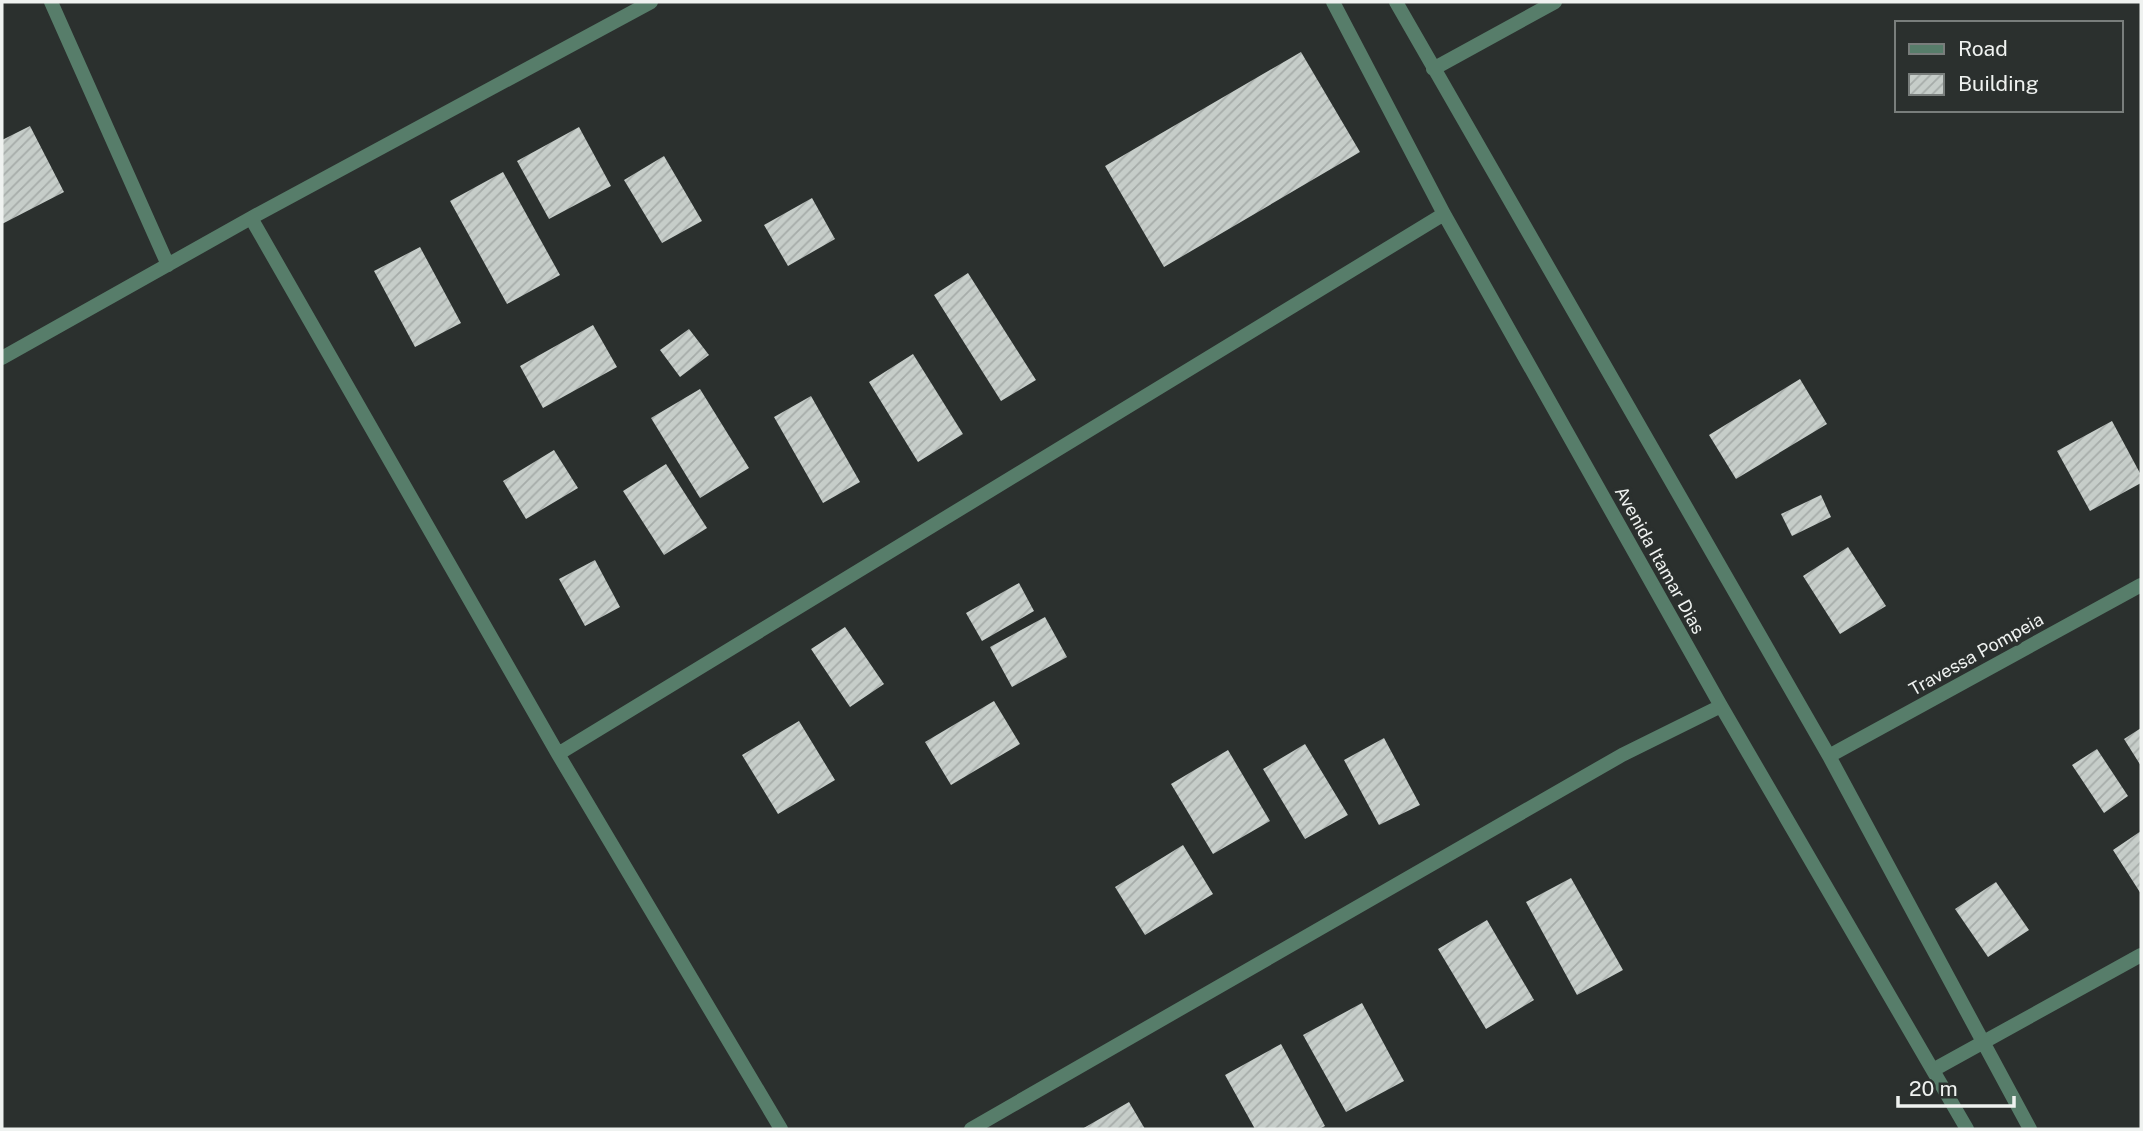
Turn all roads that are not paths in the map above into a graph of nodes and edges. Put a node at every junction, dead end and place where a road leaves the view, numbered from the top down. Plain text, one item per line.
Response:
1 (51, 2) edge
2 (651, 2) edge
3 (1333, 2) edge
4 (1396, 2) edge
5 (1555, 2) edge
6 (1433, 69) junction
7 (1444, 214) junction
8 (251, 218) junction
9 (168, 265) junction
10 (2, 358) edge
11 (2141, 585) edge
12 (1721, 706) junction
13 (558, 754) junction
14 (1829, 756) junction
15 (2141, 955) edge
16 (1983, 1041) junction
17 (1933, 1070) junction
18 (781, 1129) edge
19 (971, 1129) edge
20 (1967, 1129) edge
21 (2029, 1129) edge

1 - 9 street
2 - 8 street
3 - 7 street, Avenida Itamar Dias
4 - 6 street
5 - 6 street
6 - 14 street
7 - 12 street, Avenida Itamar Dias
7 - 13 street
8 - 9 street
8 - 13 street
9 - 10 street
11 - 14 street, Travessa Pompeia
12 - 17 street, Avenida Itamar Dias
12 - 19 street
13 - 18 street
14 - 16 street
15 - 16 street
16 - 17 street
16 - 21 street
17 - 20 street, Avenida Itamar Dias

